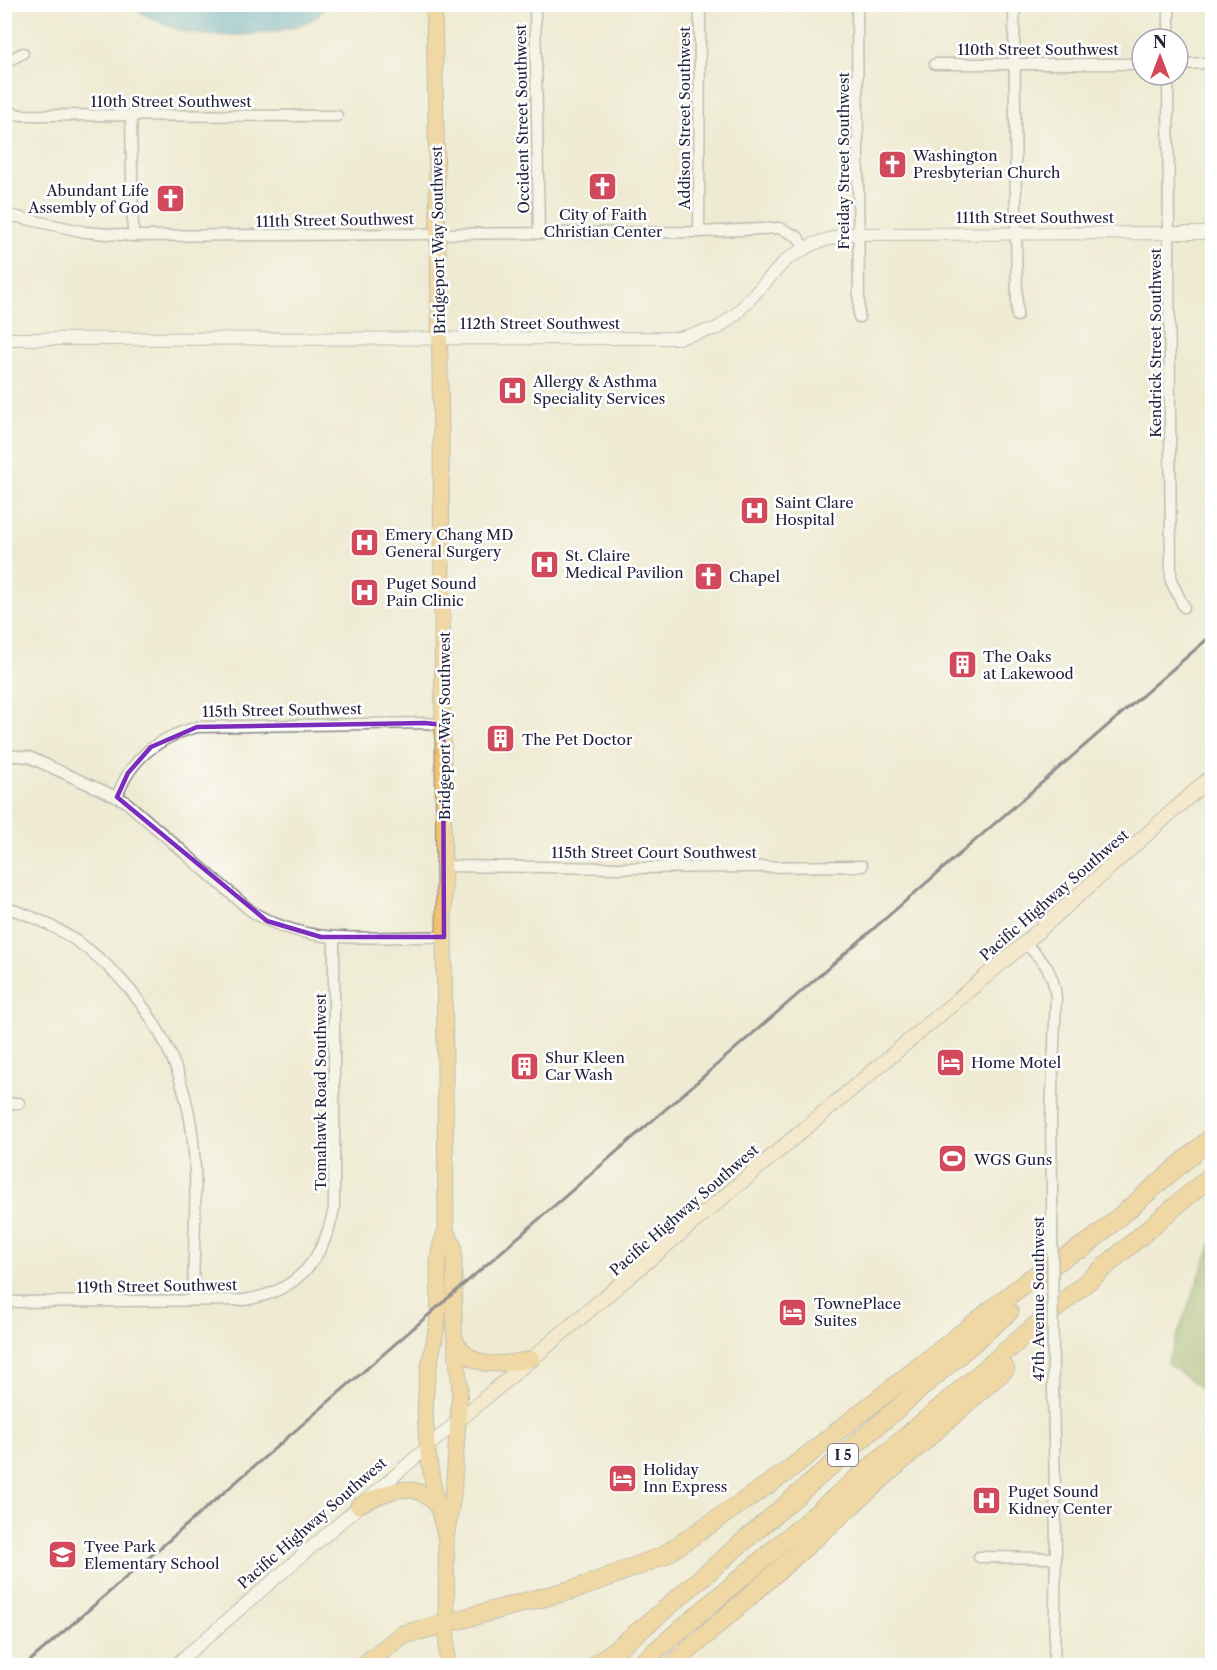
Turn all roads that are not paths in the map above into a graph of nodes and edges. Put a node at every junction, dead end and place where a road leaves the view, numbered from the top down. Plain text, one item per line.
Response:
1 (434, 4) edge
2 (535, 4) edge
3 (699, 4) edge
4 (857, 4) edge
5 (1014, 4) edge
6 (1169, 4) edge
7 (1168, 27) edge
8 (23, 53) dead end
9 (4, 63) edge
10 (935, 63) dead end
11 (1212, 63) edge
12 (1014, 64) junction
13 (1130, 64) edge
14 (1190, 64) edge
15 (1168, 87) edge
16 (4, 112) edge
17 (131, 116) junction
18 (337, 116) dead end
19 (4, 214) edge
20 (699, 232) junction
21 (858, 232) junction
22 (1014, 232) junction
23 (1169, 232) junction
24 (439, 233) junction
25 (539, 233) junction
26 (1212, 233) edge
27 (133, 236) junction
28 (804, 248) junction
29 (1017, 316) dead end
30 (859, 317) dead end
31 (440, 337) junction
32 (4, 339) edge
33 (1184, 607) dead end
34 (443, 725) junction
35 (4, 755) edge
36 (1212, 777) edge
37 (117, 796) junction
38 (445, 866) junction
39 (862, 866) dead end
40 (4, 907) edge
41 (444, 937) junction
42 (334, 938) junction
43 (1025, 943) junction
44 (19, 1103) dead end
45 (4, 1104) edge
46 (1212, 1137) edge
47 (1212, 1175) edge
48 (446, 1231) junction
49 (1089, 1242) junction
50 (325, 1245) joint
51 (1094, 1277) junction
52 (193, 1300) junction
53 (4, 1302) edge
54 (456, 1341) junction
55 (532, 1359) junction
56 (459, 1420) junction
57 (429, 1444) junction
58 (358, 1506) junction
59 (444, 1509) junction
60 (979, 1557) dead end
61 (1056, 1558) junction
62 (448, 1623) junction
63 (174, 1665) edge
64 (363, 1665) edge
65 (447, 1665) edge
66 (595, 1665) edge
67 (638, 1665) edge
68 (671, 1665) edge
69 (1054, 1665) edge

1 - 24 main road, Bridgeport Way Southwest
2 - 25 street, Occident Street Southwest
3 - 20 street, Addison Street Southwest
4 - 21 street, Freiday Street Southwest
5 - 12 street
6 - 7 street
8 - 9 street
10 - 12 street, 110th Street Southwest
11 - 14 street
12 - 13 street, 110th Street Southwest
12 - 22 street
15 - 23 street, Kendrick Street Southwest
16 - 17 street, 110th Street Southwest
17 - 18 street, 110th Street Southwest
17 - 27 street
19 - 27 street, 111th Street Southwest
20 - 25 street, 111th Street Southwest
20 - 28 street, 111th Street Southwest
21 - 22 street, 111th Street Southwest
21 - 28 street, 112th Street Southwest
21 - 30 street, Freiday Street Southwest
22 - 23 street, 111th Street Southwest
22 - 29 street
23 - 26 street, 111th Street Southwest
23 - 33 street, Kendrick Street Southwest
24 - 25 street, 111th Street Southwest
24 - 27 street, 111th Street Southwest
24 - 31 main road, Bridgeport Way Southwest
28 - 31 street, 112th Street Southwest
31 - 32 street, 112th Street Southwest
31 - 34 main road, Bridgeport Way Southwest
34 - 37 street, 115th Street Southwest
34 - 38 main road, Bridgeport Way Southwest
35 - 37 street
36 - 43 main road, Pacific Highway Southwest
37 - 42 street
38 - 39 street, 115th Street Court Southwest
38 - 41 main road, Bridgeport Way Southwest
40 - 52 street
41 - 42 street
41 - 48 main road, Bridgeport Way Southwest
42 - 50 street, Tomahawk Road Southwest
43 - 55 main road, Pacific Highway Southwest
43 - 61 street, 47th Avenue Southwest, bridge
44 - 45 street
46 - 49 highway, I 5
47 - 51 highway, I 5
48 - 54 main road, Bridgeport Way Southwest
48 - 57 main road, Bridgeport Way Southwest
49 - 62 highway
49 - 66 highway, I 5
50 - 52 street, 119th Street Southwest
51 - 67 highway, I 5
51 - 68 highway
52 - 53 street, 119th Street Southwest
54 - 55 main road
54 - 56 main road, Bridgeport Way Southwest
55 - 56 main road, Pacific Highway Southwest
56 - 57 street, Pacific Highway Southwest
56 - 59 main road, Bridgeport Way Southwest
57 - 58 street, Pacific Highway Southwest
57 - 59 main road, Bridgeport Way Southwest
58 - 59 main road
58 - 63 street, Pacific Highway Southwest
59 - 62 main road, Bridgeport Way Southwest
60 - 61 street
61 - 69 street, 47th Avenue Southwest
62 - 64 highway
62 - 65 main road, Bridgeport Way Southwest

